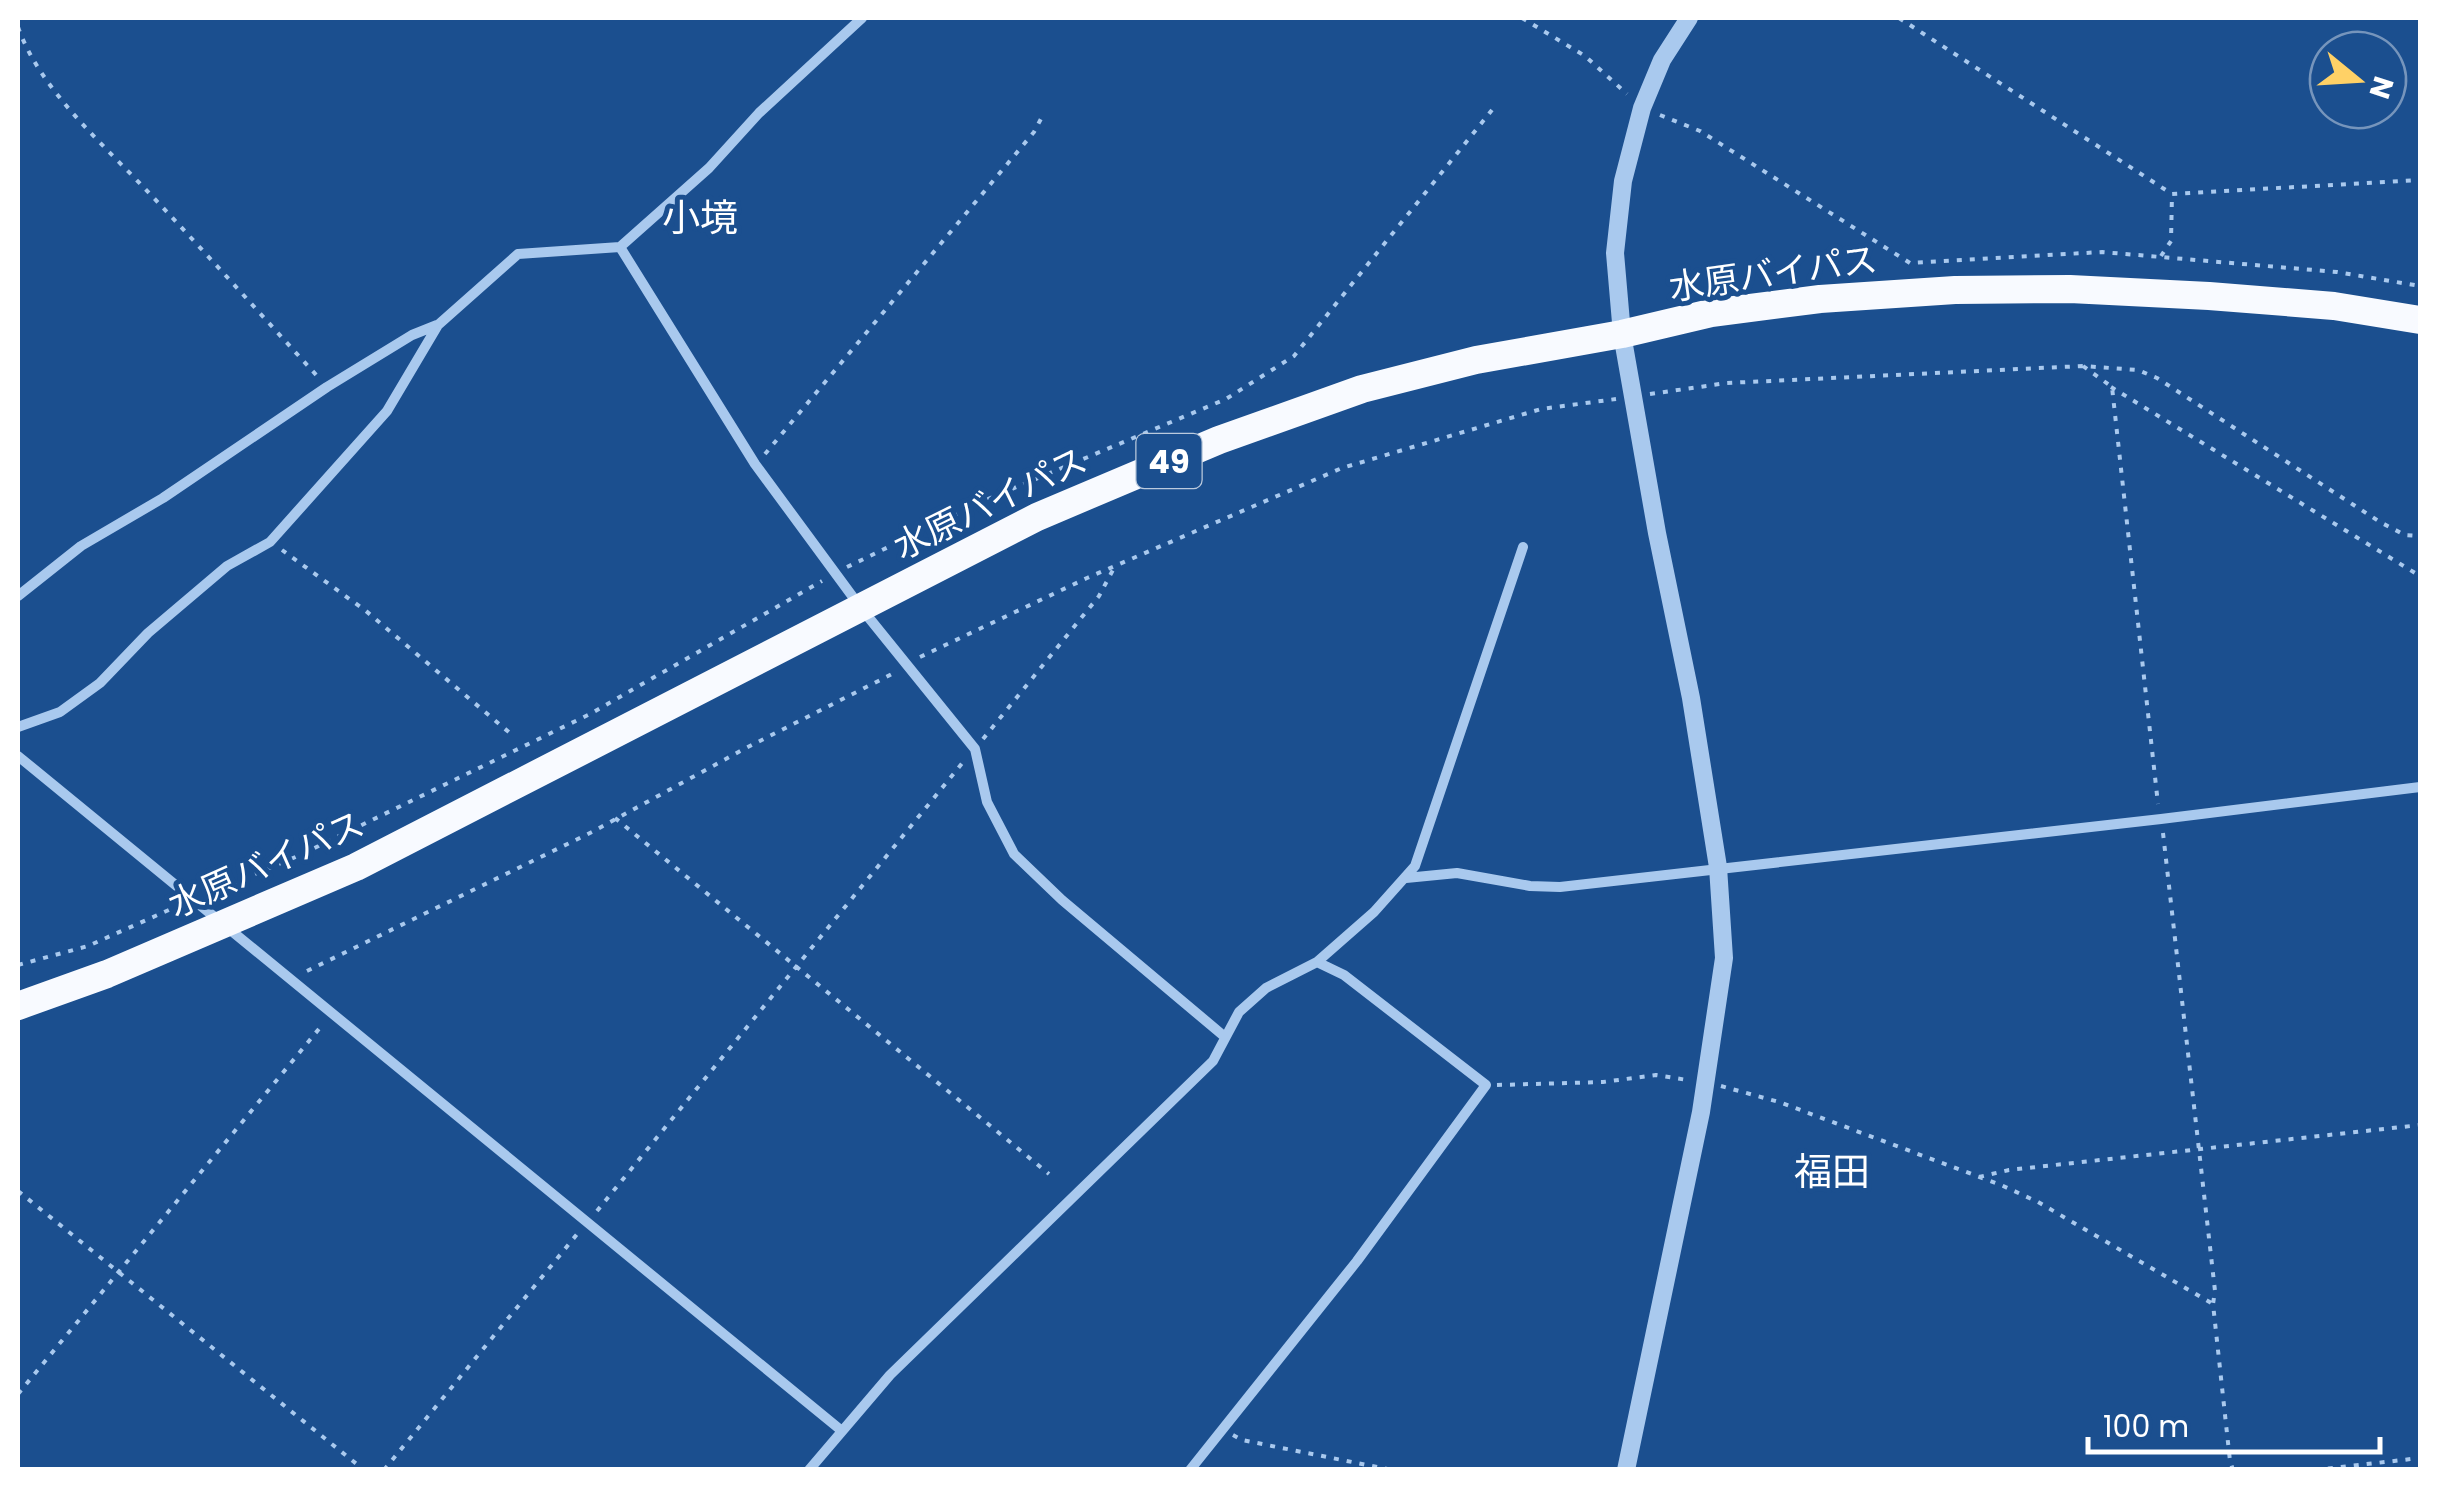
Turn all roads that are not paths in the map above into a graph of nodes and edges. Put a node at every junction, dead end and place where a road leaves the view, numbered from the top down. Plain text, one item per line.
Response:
1 (862, 18) edge
2 (1688, 18) edge
3 (620, 247) junction
4 (2420, 320) edge
5 (438, 325) junction
6 (1622, 334) junction
7 (1523, 547) dead end
8 (18, 596) edge
9 (862, 608) junction
10 (18, 727) edge
11 (18, 756) edge
12 (2420, 787) edge
13 (1718, 867) junction
14 (1406, 878) junction
15 (225, 925) junction
16 (1317, 962) junction
17 (18, 1006) edge
18 (1225, 1037) junction
19 (842, 1431) junction
20 (809, 1470) edge
21 (1190, 1470) edge
22 (1626, 1470) edge

1 - 3 street
2 - 6 street
3 - 5 street
3 - 9 street
4 - 6 highway, 水原バイパス / 49
5 - 8 street
5 - 10 street
6 - 9 highway, 水原バイパス / 49
6 - 13 street
7 - 14 street
9 - 15 highway, 水原バイパス / 49
9 - 18 street
11 - 15 street
12 - 13 street
13 - 14 street
13 - 22 street
14 - 16 street
15 - 17 highway, 水原バイパス / 49
15 - 19 street
16 - 18 street
16 - 21 street
18 - 19 street
19 - 20 street

